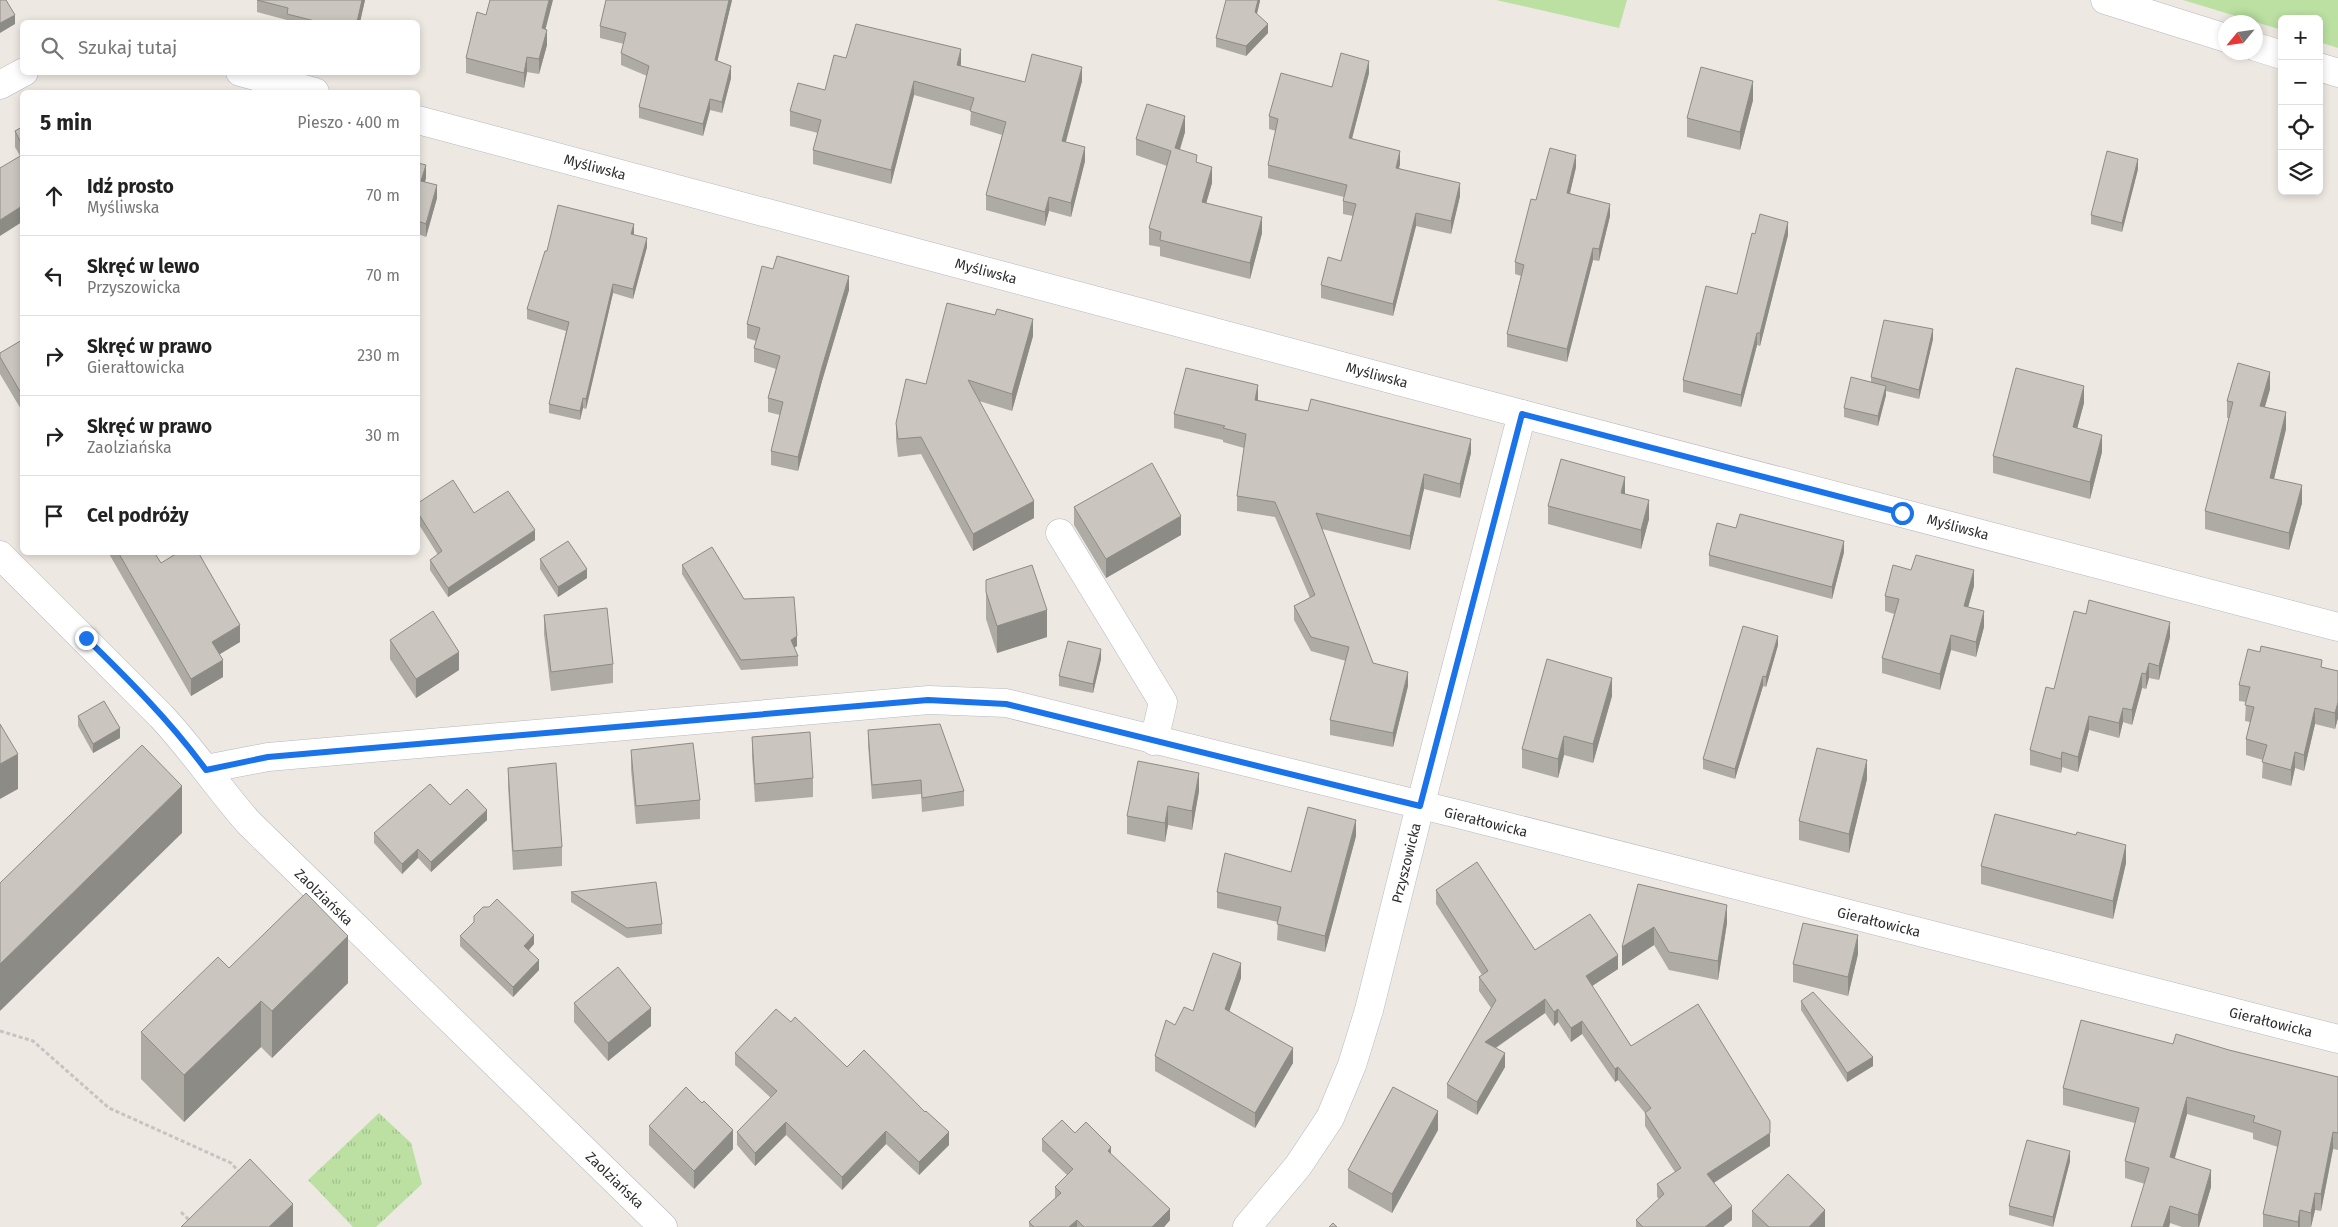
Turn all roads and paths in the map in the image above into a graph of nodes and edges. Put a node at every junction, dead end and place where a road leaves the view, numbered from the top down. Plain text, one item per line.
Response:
1 (2105, 0) edge
2 (2218, 35) edge
3 (2263, 49) edge
4 (2278, 54) edge
5 (2323, 68) edge
6 (2338, 73) edge
7 (20, 74) edge
8 (251, 75) edge
9 (0, 85) edge
10 (308, 90) edge
11 (420, 121) edge
12 (1522, 414) junction
13 (1060, 533) dead end
14 (0, 555) edge
15 (2338, 627) edge
16 (1154, 741) junction
17 (206, 770) junction
18 (1420, 806) junction
19 (0, 1031) edge
20 (2338, 1039) edge
21 (245, 1178) edge
22 (182, 1212) dead end
23 (196, 1227) edge
24 (663, 1227) edge
25 (1246, 1227) edge

1 - 2 street
3 - 4 street
5 - 6 street
7 - 9 street
8 - 10 street
11 - 12 street, Myśliwska
12 - 15 street, Myśliwska
12 - 18 street, Przyszowicka
13 - 16 street
14 - 17 street, Zaolziańska
16 - 17 street, Gierałtowicka
16 - 18 street, Gierałtowicka
17 - 24 street, Zaolziańska
18 - 20 street, Gierałtowicka
18 - 25 street, Przyszowicka
19 - 21 path
22 - 23 path

